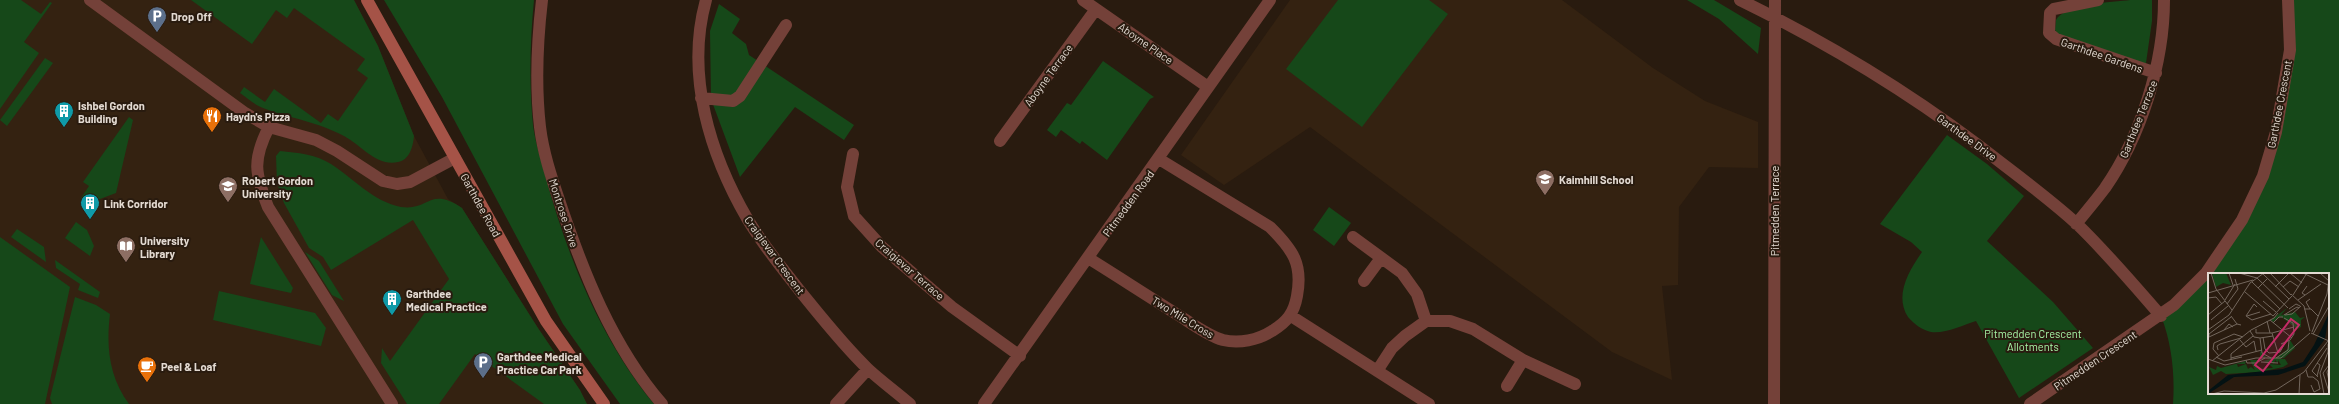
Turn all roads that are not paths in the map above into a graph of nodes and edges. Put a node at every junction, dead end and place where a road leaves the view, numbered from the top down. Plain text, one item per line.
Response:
1 (90, 0) edge
2 (367, 0) edge
3 (542, 0) edge
4 (706, 0) edge
5 (1083, 0) edge
6 (1270, 0) edge
7 (1740, 0) edge
8 (1774, 0) edge
9 (2098, 0) edge
10 (2164, 0) edge
11 (2288, 0) edge
12 (1096, 9) junction
13 (1775, 17) junction
14 (786, 25) dead end
15 (2156, 73) junction
16 (1208, 87) junction
17 (701, 98) junction
18 (269, 127) junction
19 (1000, 141) dead end
20 (853, 154) dead end
21 (455, 158) junction
22 (1159, 159) junction
23 (2076, 224) junction
24 (1353, 237) dead end
25 (1088, 258) junction
26 (1381, 258) junction
27 (1364, 281) dead end
28 (1291, 316) junction
29 (2161, 316) junction
30 (1426, 321) junction
31 (1020, 356) junction
32 (1523, 360) junction
33 (868, 368) junction
34 (1377, 371) junction
35 (1575, 384) dead end
36 (1508, 386) dead end
37 (392, 404) edge
38 (604, 404) edge
39 (662, 404) edge
40 (836, 404) edge
41 (910, 404) edge
42 (984, 404) edge
43 (1429, 404) edge
44 (1774, 404) edge
45 (2030, 404) edge

1 - 18 street
2 - 21 street, Garthdee Road
3 - 39 street, Montrose Drive
4 - 17 street, Craigievar Crescent
5 - 12 street, Aboyne Place
6 - 16 street, Pitmedden Road
7 - 13 street, Garthdee Drive
8 - 13 street, Pitmedden Terrace
9 - 15 street, Garthdee Gardens
10 - 15 street, Garthdee Terrace
11 - 29 street, Garthdee Crescent
12 - 16 street, Aboyne Place
12 - 19 street, Aboyne Terrace
13 - 23 street, Garthdee Drive
13 - 44 street, Pitmedden Terrace
14 - 17 street
15 - 23 street, Garthdee Terrace
16 - 22 street, Pitmedden Road
17 - 33 street, Craigievar Crescent
18 - 21 street
18 - 37 street
20 - 31 street, Craigievar Terrace
21 - 38 street, Garthdee Road
22 - 25 street, Pitmedden Road
22 - 28 street
23 - 29 street, Garthdee Drive
24 - 26 street
25 - 28 street, Two Mile Cross
25 - 31 street, Pitmedden Road
26 - 27 street
26 - 30 street
28 - 34 street
29 - 45 street, Pitmedden Crescent
30 - 32 street
30 - 34 street
31 - 42 street, Pitmedden Road
32 - 35 street
32 - 36 street
33 - 40 street
33 - 41 street, Craigievar Crescent
34 - 43 street

